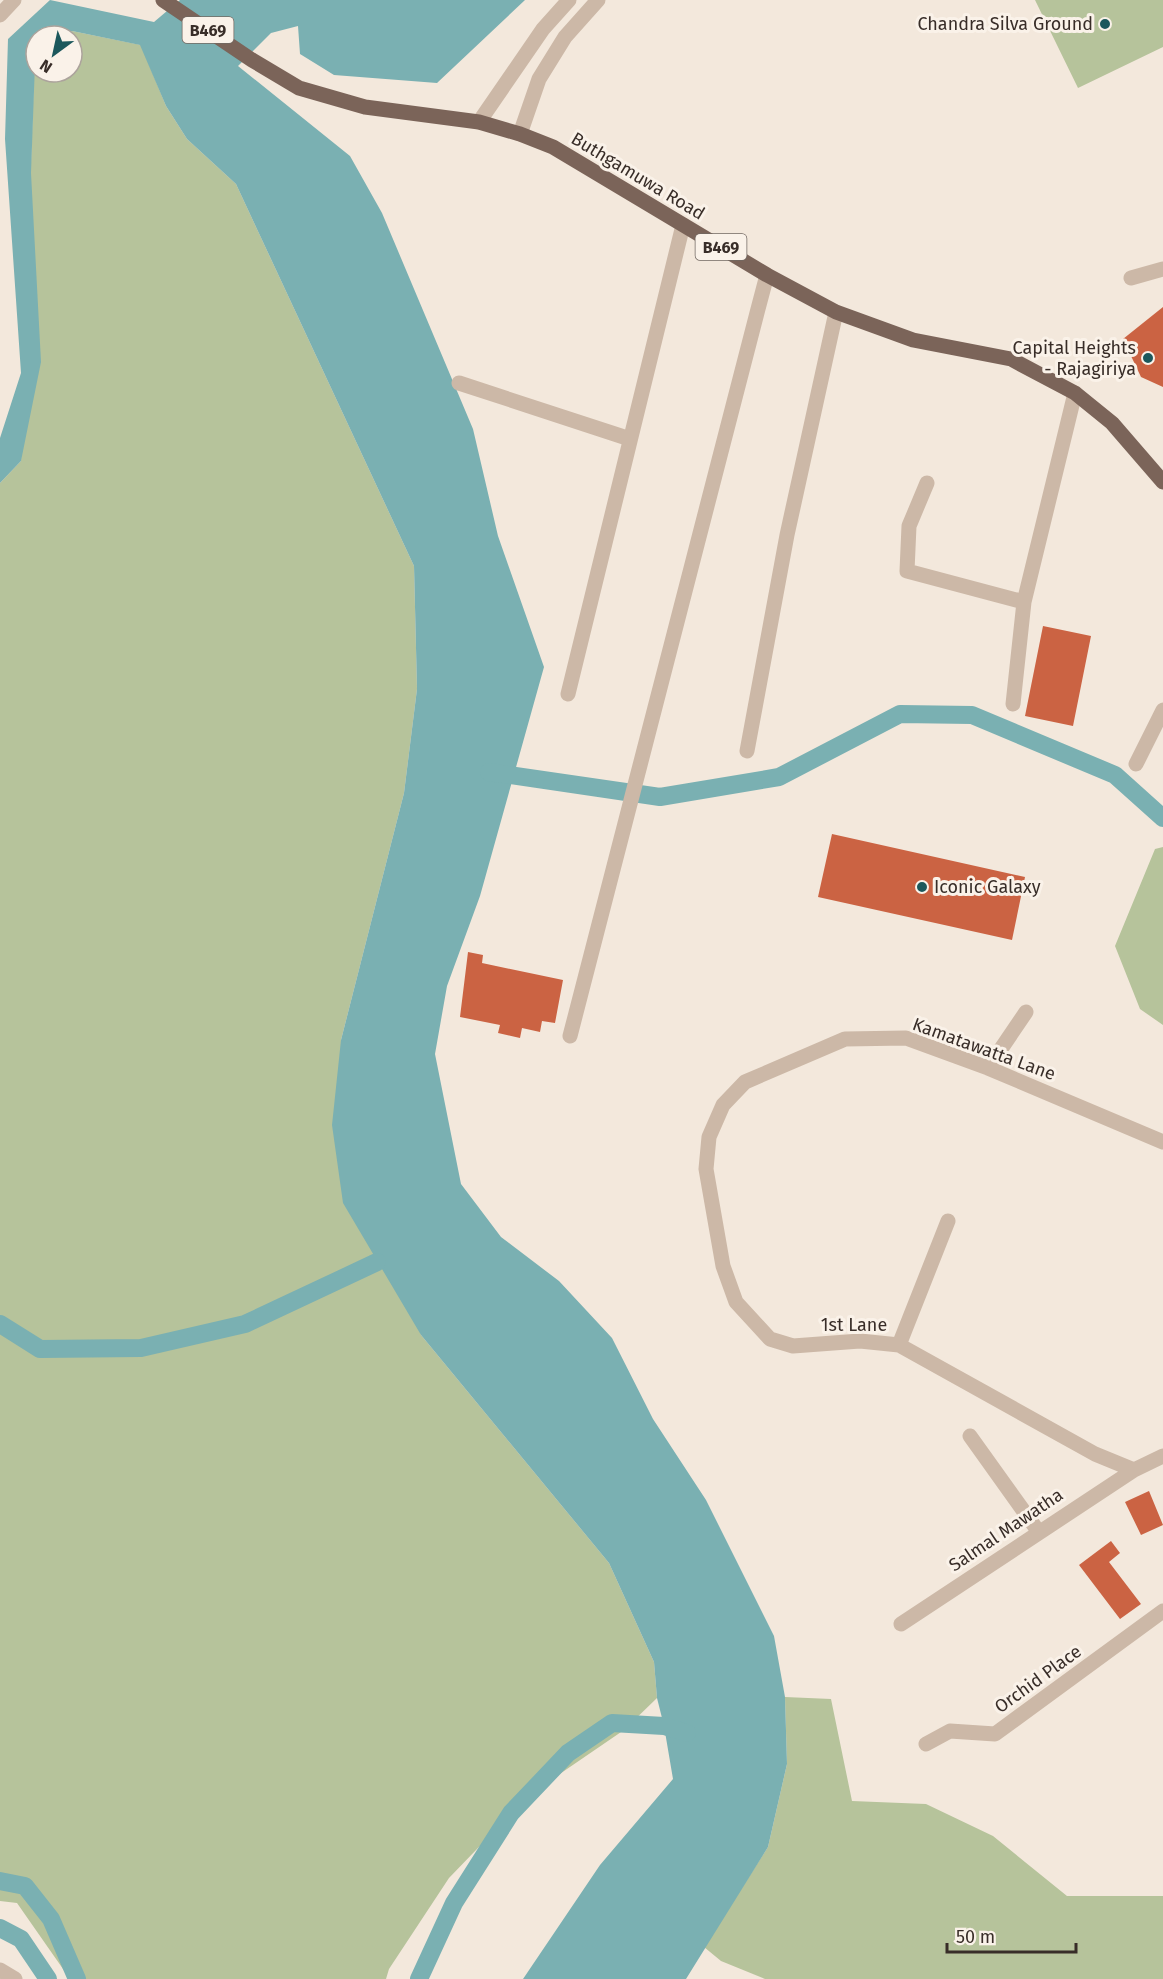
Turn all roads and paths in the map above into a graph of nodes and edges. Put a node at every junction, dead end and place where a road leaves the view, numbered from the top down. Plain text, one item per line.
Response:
1 (14, 0) edge
2 (163, 0) edge
3 (569, 0) edge
4 (598, 0) edge
5 (0, 15) edge
6 (479, 122) junction
7 (520, 134) junction
8 (682, 225) junction
9 (1163, 269) edge
10 (767, 275) junction
11 (1131, 278) dead end
12 (836, 312) junction
13 (459, 383) dead end
14 (1075, 393) junction
15 (630, 439) junction
16 (1163, 482) edge
17 (927, 483) dead end
18 (1024, 602) junction
19 (568, 694) dead end
20 (1013, 704) dead end
21 (1163, 710) edge
22 (747, 751) dead end
23 (1136, 764) dead end
24 (1026, 1012) dead end
25 (570, 1036) dead end
26 (988, 1068) junction
27 (1163, 1142) edge
28 (705, 1169) joint
29 (948, 1221) dead end
30 (899, 1345) junction
31 (970, 1436) dead end
32 (1163, 1456) edge
33 (1134, 1470) junction
34 (1038, 1531) junction
35 (1163, 1611) edge
36 (901, 1624) dead end
37 (926, 1744) dead end
38 (0, 1970) edge
39 (15, 1979) edge

1 - 5 street
2 - 6 main road, Buthgamuwa Road / B469
3 - 6 street
4 - 7 street
6 - 7 main road, Buthgamuwa Road / B469
7 - 8 main road, Buthgamuwa Road / B469
8 - 10 main road, Buthgamuwa Road / B469
8 - 15 street
9 - 11 street
10 - 12 main road, Buthgamuwa Road / B469
10 - 25 street
12 - 14 main road, Buthgamuwa Road / B469
12 - 22 street
13 - 15 street
14 - 16 main road, Buthgamuwa Road / B469
14 - 18 street
15 - 19 street
17 - 18 street
18 - 20 street
21 - 23 street
24 - 26 street
26 - 27 street, Kamatawatta Lane
26 - 28 street, Kamatawatta Lane
28 - 30 street, 1st Lane
29 - 30 street
30 - 33 street, 1st Lane
31 - 34 street
32 - 33 street
33 - 34 street, Salmal Mawatha
34 - 36 street, Salmal Mawatha
35 - 37 street, Orchid Place
38 - 39 street

